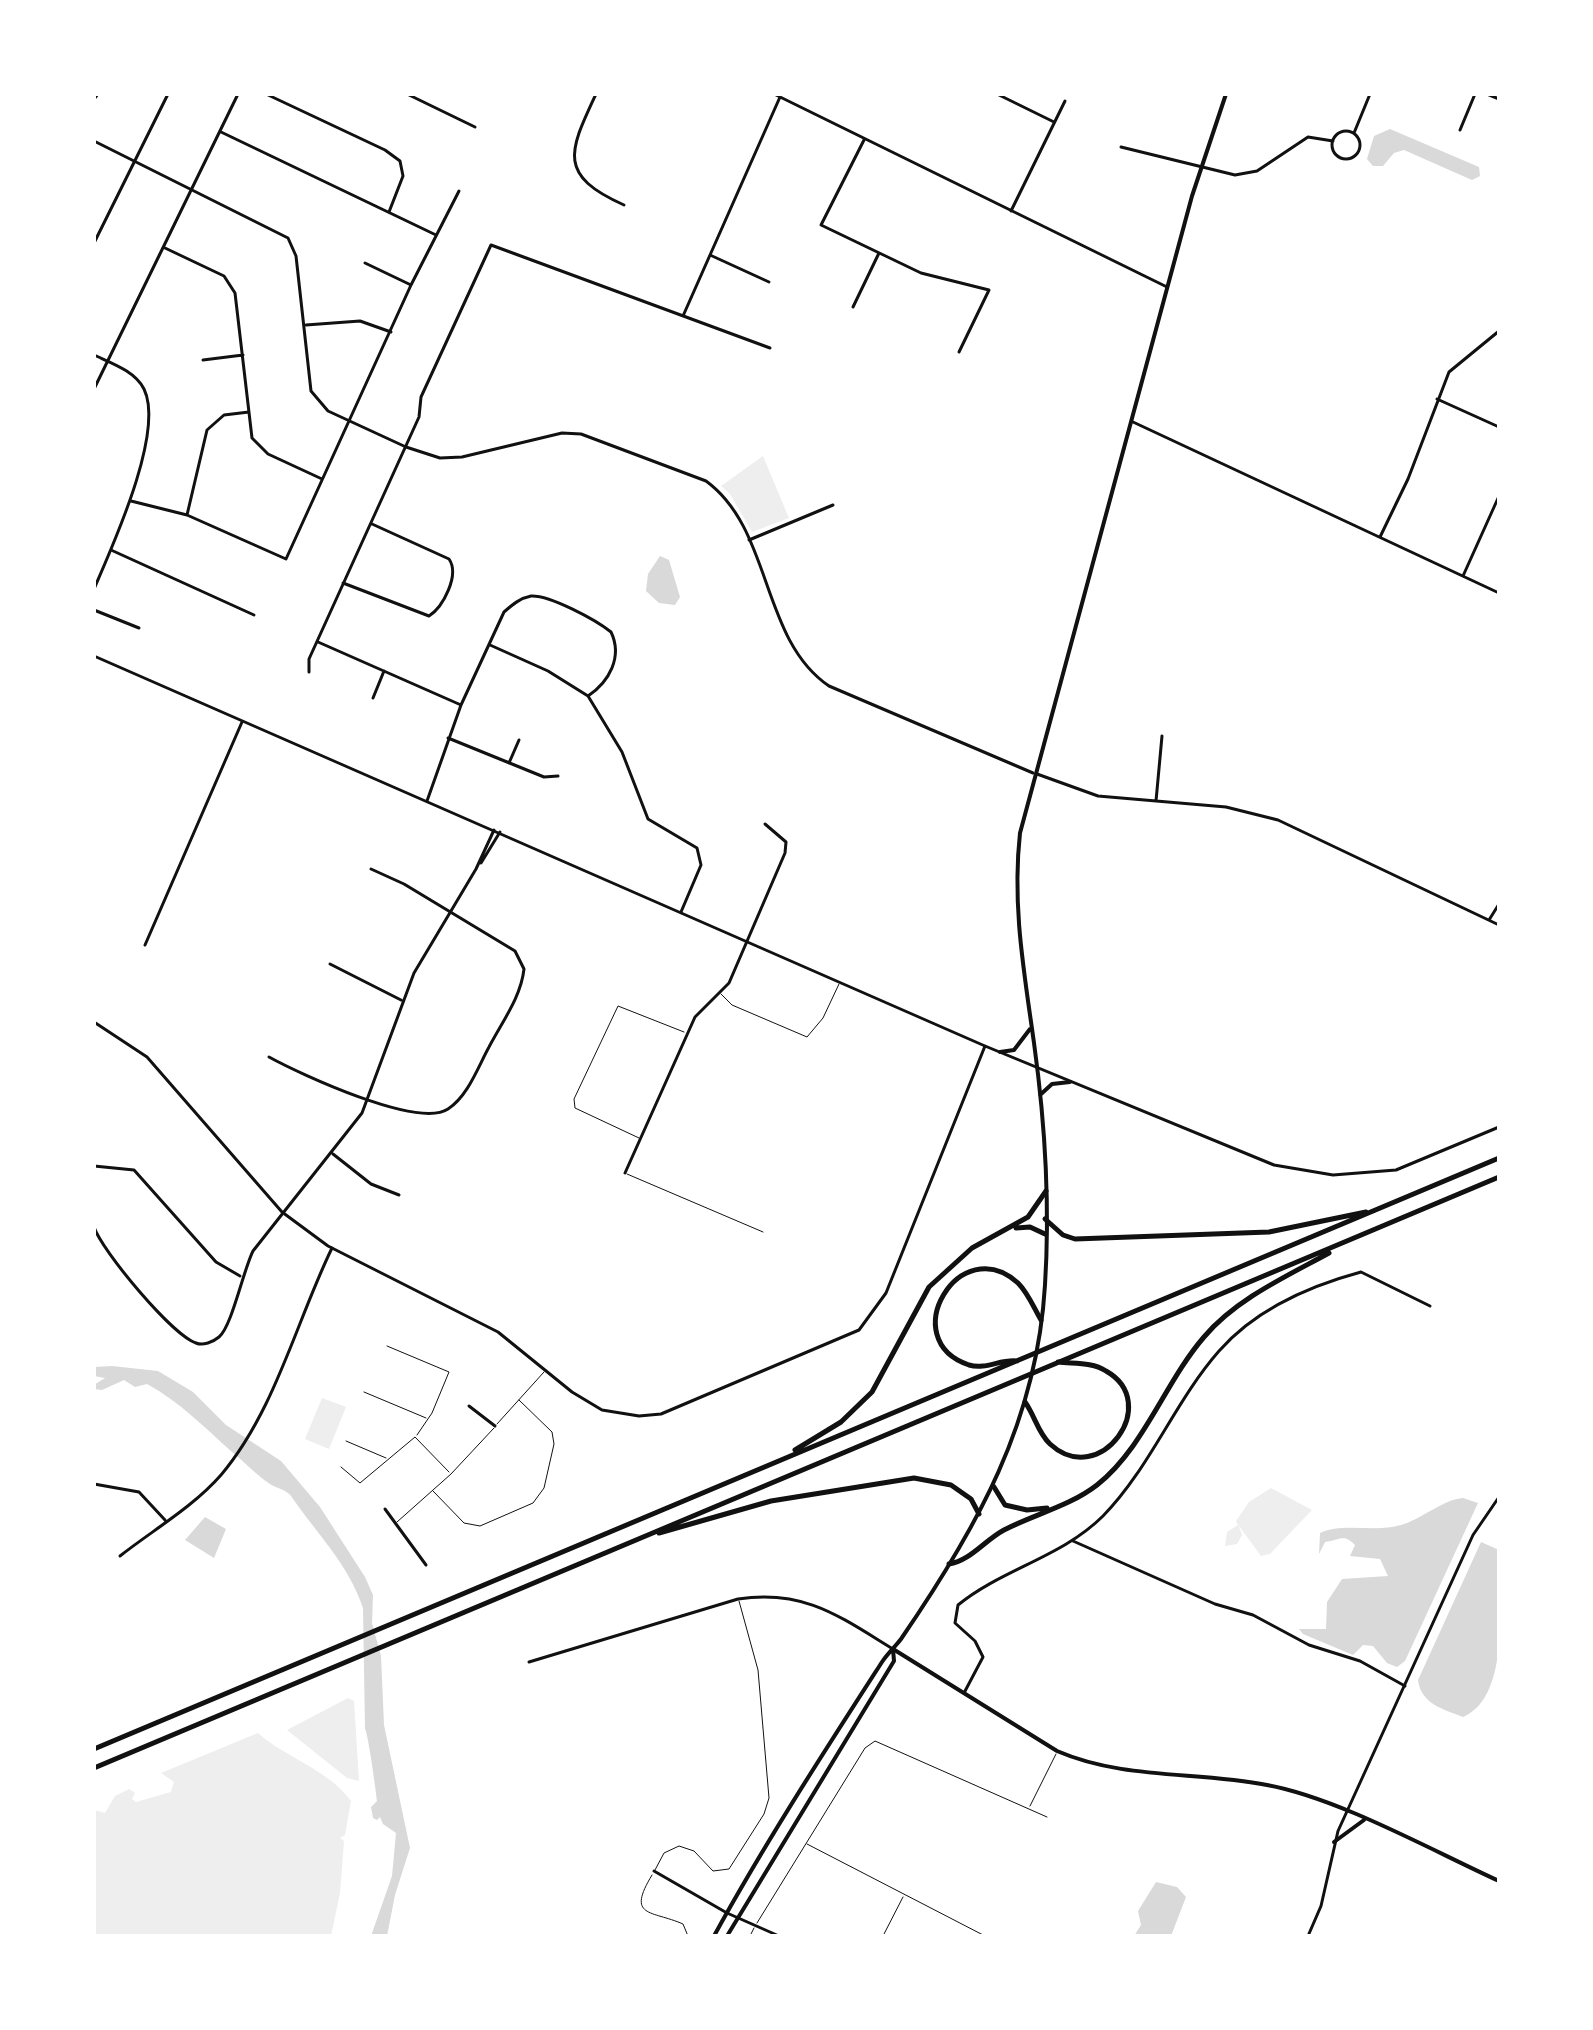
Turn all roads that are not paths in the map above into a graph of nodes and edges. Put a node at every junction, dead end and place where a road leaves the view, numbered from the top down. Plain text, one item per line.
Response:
1 (98, 94) edge
2 (168, 94) edge
3 (238, 94) edge
4 (266, 94) edge
5 (407, 94) edge
6 (596, 94) edge
7 (774, 94) edge
8 (997, 94) edge
9 (1226, 94) edge
10 (1370, 94) edge
11 (1475, 94) edge
12 (1487, 94) edge
13 (780, 97) junction
14 (94, 99) edge
15 (1499, 99) edge
16 (1065, 101) dead end
17 (1054, 122) junction
18 (475, 127) dead end
19 (1460, 130) dead end
20 (221, 132) junction
21 (1354, 133) junction
22 (864, 140) junction
23 (94, 141) edge
24 (1333, 141) junction
25 (1121, 147) dead end
26 (135, 161) junction
27 (1200, 167) junction
28 (191, 188) junction
29 (459, 191) dead end
30 (624, 205) dead end
31 (1011, 211) junction
32 (389, 212) junction
33 (436, 235) junction
34 (94, 243) edge
35 (165, 248) junction
36 (879, 253) junction
37 (710, 255) junction
38 (365, 263) dead end
39 (769, 282) dead end
40 (411, 285) junction
41 (1167, 287) junction
42 (853, 307) dead end
43 (683, 316) junction
44 (306, 325) junction
45 (1499, 331) edge
46 (391, 332) junction
47 (770, 348) dead end
48 (959, 352) dead end
49 (94, 355) edge
50 (243, 355) junction
51 (203, 360) dead end
52 (108, 361) junction
53 (94, 389) edge
54 (1436, 398) junction
55 (249, 412) junction
56 (349, 421) junction
57 (1130, 421) junction
58 (1499, 427) edge
59 (406, 447) junction
60 (322, 479) junction
61 (1499, 496) edge
62 (131, 501) junction
63 (833, 505) dead end
64 (187, 515) junction
65 (372, 524) junction
66 (1380, 537) junction
67 (749, 540) junction
68 (111, 550) junction
69 (1463, 576) junction
70 (342, 583) junction
71 (94, 589) edge
72 (1499, 593) edge
73 (94, 610) edge
74 (254, 615) dead end
75 (139, 628) dead end
76 (316, 642) junction
77 (489, 645) junction
78 (94, 656) edge
79 (384, 671) junction
80 (309, 672) dead end
81 (588, 696) junction
82 (373, 698) dead end
83 (461, 705) junction
84 (242, 722) junction
85 (1162, 736) dead end
86 (448, 738) junction
87 (519, 740) dead end
88 (509, 763) junction
89 (1033, 773) junction
90 (558, 776) dead end
91 (427, 801) junction
92 (1156, 801) junction
93 (765, 824) dead end
94 (497, 831) junction
95 (371, 869) dead end
96 (1499, 904) edge
97 (450, 911) junction
98 (681, 912) junction
99 (1489, 920) junction
100 (1499, 925) edge
101 (748, 941) junction
102 (145, 945) dead end
103 (330, 964) dead end
104 (840, 982) junction
105 (721, 994) junction
106 (401, 1000) junction
107 (94, 1022) edge
108 (1031, 1027) junction
109 (687, 1033) junction
110 (985, 1046) junction
111 (1000, 1052) junction
112 (269, 1057) dead end
113 (1037, 1068) junction
114 (1070, 1082) junction
115 (1040, 1095) junction
116 (369, 1099) junction
117 (1499, 1127) edge
118 (640, 1138) junction
119 (333, 1154) junction
120 (1499, 1158) edge
121 (94, 1166) edge
122 (625, 1173) joint
123 (1499, 1177) edge
124 (1046, 1191) junction
125 (399, 1195) dead end
126 (1379, 1209) junction
127 (282, 1212) junction
128 (1045, 1219) junction
129 (94, 1227) edge
130 (763, 1232) dead end
131 (1004, 1232) junction
132 (1045, 1234) junction
133 (1351, 1241) junction
134 (332, 1248) junction
135 (241, 1277) junction
136 (1430, 1306) dead end
137 (1041, 1320) junction
138 (387, 1346) dead end
139 (1018, 1361) junction
140 (1057, 1362) junction
141 (546, 1370) junction
142 (364, 1392) dead end
143 (519, 1400) junction
144 (1025, 1402) junction
145 (469, 1406) dead end
146 (429, 1419) junction
147 (495, 1426) junction
148 (415, 1437) junction
149 (346, 1441) dead end
150 (389, 1459) junction
151 (780, 1460) junction
152 (341, 1467) dead end
153 (451, 1474) junction
154 (94, 1484) edge
155 (994, 1487) junction
156 (433, 1491) junction
157 (1499, 1497) edge
158 (1075, 1499) junction
159 (385, 1509) dead end
160 (979, 1514) junction
161 (165, 1521) junction
162 (394, 1524) junction
163 (635, 1540) junction
164 (1072, 1540) junction
165 (120, 1556) dead end
166 (949, 1564) junction
167 (426, 1565) dead end
168 (738, 1599) junction
169 (893, 1649) junction
170 (529, 1662) dead end
171 (1405, 1686) junction
172 (964, 1693) junction
173 (94, 1749) edge
174 (1057, 1751) junction
175 (94, 1768) edge
176 (1029, 1809) junction
177 (1346, 1812) junction
178 (1047, 1817) dead end
179 (1364, 1820) junction
180 (1334, 1842) junction
181 (805, 1843) junction
182 (654, 1871) junction
183 (1499, 1881) edge
184 (904, 1895) junction
185 (727, 1913) junction
186 (738, 1916) junction
187 (756, 1925) junction
188 (688, 1936) edge
189 (714, 1936) edge
190 (727, 1936) edge
191 (750, 1936) edge
192 (779, 1936) edge
193 (883, 1936) edge
194 (985, 1936) edge
195 (1308, 1936) edge

1 - 14 street
2 - 26 street
3 - 20 street
4 - 32 street
5 - 18 street
6 - 30 street
7 - 13 street
8 - 17 street
9 - 27 main road
10 - 21 street
11 - 19 street
12 - 15 street
13 - 22 street
13 - 37 street
16 - 17 street
17 - 31 street
20 - 28 street
20 - 32 street
21 - 24 street
21 - 24 street
22 - 31 street
22 - 36 street
23 - 26 street
24 - 27 street
25 - 27 street
26 - 28 street
26 - 34 street
27 - 41 main road
28 - 35 street
28 - 44 street
29 - 33 street
31 - 41 street
32 - 33 street
33 - 40 street
35 - 50 street
35 - 52 street
36 - 42 street
36 - 48 street
37 - 39 street
37 - 43 street
38 - 40 street
40 - 46 street
41 - 57 main road
43 - 47 street
43 - 59 street
44 - 46 street
44 - 56 street
45 - 54 street
46 - 56 street
49 - 52 street
50 - 51 street
50 - 55 street
52 - 53 street
52 - 62 street
54 - 58 street
54 - 66 street
55 - 60 street
55 - 64 street
56 - 59 street
56 - 60 street
57 - 66 street
57 - 89 main road
59 - 65 street
59 - 67 street
60 - 64 street
61 - 69 street
62 - 64 street
62 - 68 street
63 - 67 street
65 - 70 street
65 - 70 street
66 - 69 street
67 - 89 street
68 - 71 street
68 - 74 street
69 - 72 street
70 - 76 street
73 - 75 street
76 - 79 street
76 - 80 street
77 - 81 street
77 - 81 street
77 - 83 street
78 - 84 street
79 - 82 street
79 - 83 street
81 - 98 street
83 - 86 street
84 - 91 street
84 - 102 street
85 - 92 street
86 - 88 street
86 - 91 street
87 - 88 street
88 - 90 street
89 - 92 street
89 - 108 main road
91 - 94 street
92 - 99 street
93 - 101 street
94 - 97 street
94 - 98 street
95 - 97 street
96 - 99 street
97 - 106 street
97 - 116 street
98 - 101 street
99 - 100 street
101 - 104 street
101 - 105 street
103 - 106 street
104 - 105 lane
104 - 110 street
105 - 109 street
106 - 116 street
107 - 127 street
108 - 111 main road
108 - 113 main road
109 - 118 street
109 - 118 lane
110 - 111 street
110 - 141 street
111 - 113 street
112 - 116 street
113 - 114 street
113 - 115 main road
114 - 115 main road
114 - 117 street
115 - 124 main road
116 - 119 street
118 - 122 street
119 - 125 street
119 - 127 street
120 - 126 highway
121 - 135 street
122 - 130 lane
123 - 133 highway
124 - 128 main road
124 - 131 highway
126 - 128 highway
126 - 139 highway
127 - 134 street
127 - 135 street
128 - 132 main road
129 - 135 street
131 - 132 highway
131 - 151 highway
132 - 137 main road
133 - 140 highway
133 - 158 highway
134 - 141 street
134 - 161 street
136 - 164 street
137 - 139 highway
137 - 144 main road
138 - 146 lane
139 - 151 highway
140 - 144 highway
140 - 163 highway
141 - 143 lane
142 - 146 lane
143 - 147 lane
143 - 156 lane
144 - 155 main road
145 - 147 street
146 - 148 lane
147 - 153 lane
148 - 150 lane
148 - 153 lane
149 - 150 lane
150 - 152 lane
151 - 173 highway
153 - 156 lane
154 - 161 street
155 - 158 highway
155 - 160 main road
156 - 162 lane
157 - 171 street
158 - 166 highway
159 - 162 street
160 - 163 highway
160 - 166 main road
161 - 165 street
162 - 167 street
163 - 175 highway
164 - 171 street
164 - 172 street
166 - 169 main road
168 - 169 street
168 - 170 street
168 - 182 lane
169 - 172 main road
169 - 185 main road
169 - 186 main road
171 - 177 street
172 - 174 main road
174 - 176 lane
174 - 177 main road
176 - 178 lane
176 - 181 lane
177 - 179 main road
177 - 180 street
179 - 180 main road
179 - 183 main road
180 - 195 street
181 - 184 lane
181 - 187 lane
182 - 185 street
182 - 188 lane
184 - 193 lane
184 - 194 lane
185 - 186 street
185 - 189 main road
186 - 187 street
186 - 190 main road
187 - 191 lane
187 - 192 street

